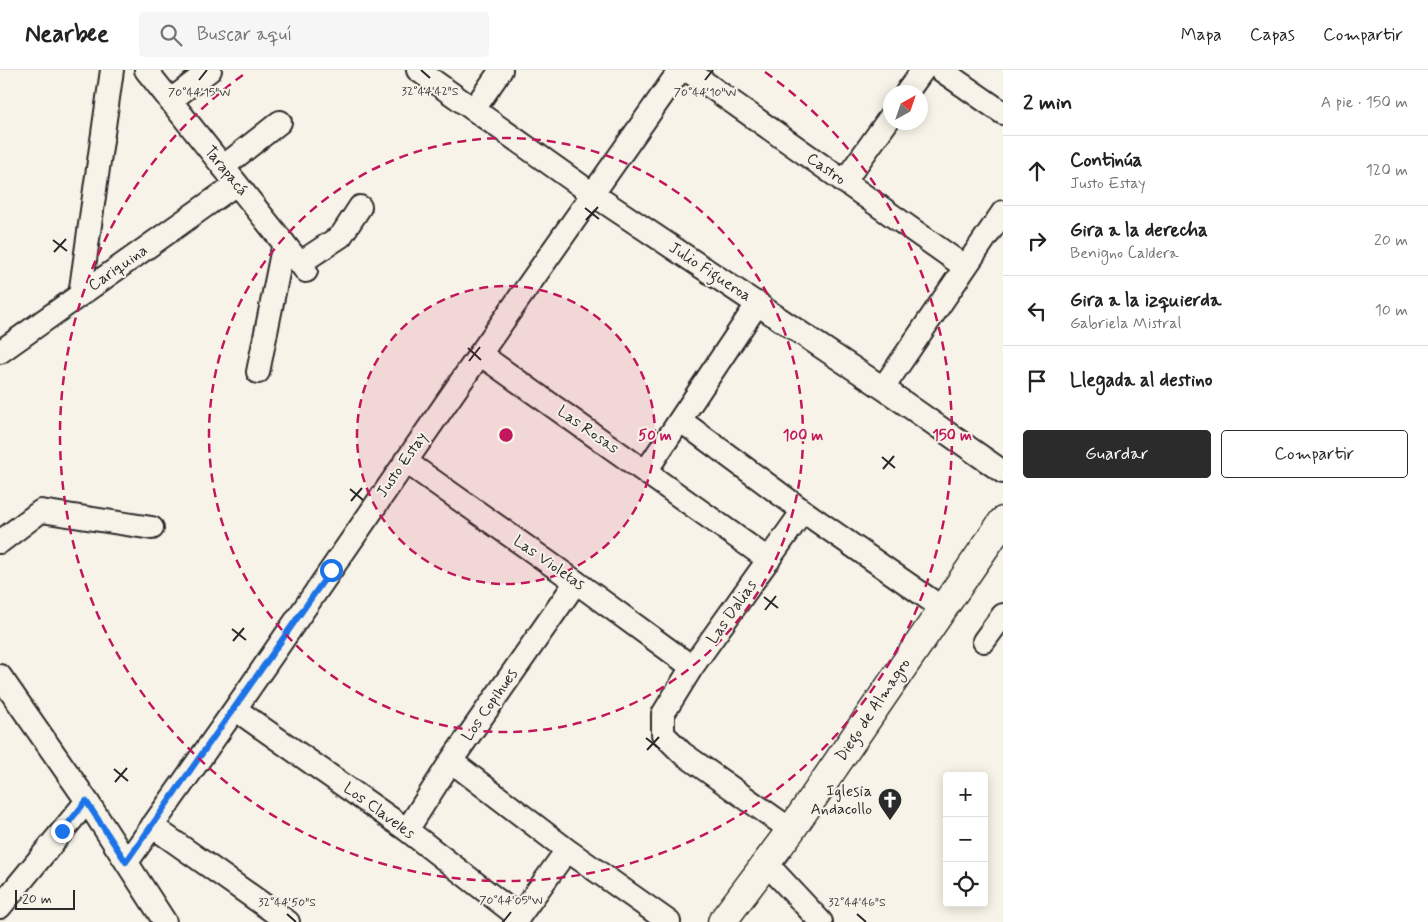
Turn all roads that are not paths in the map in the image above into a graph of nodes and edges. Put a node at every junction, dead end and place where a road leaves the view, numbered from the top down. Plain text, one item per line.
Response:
1 (112, 70) edge
2 (146, 70) edge
3 (210, 70) edge
4 (418, 70) edge
5 (501, 70) edge
6 (680, 70) edge
7 (687, 70) edge
8 (923, 70) edge
9 (940, 70) edge
10 (912, 85) edge
11 (170, 101) junction
12 (474, 109) junction
13 (1003, 113) edge
14 (280, 122) dead end
15 (883, 126) edge
16 (230, 175) junction
17 (844, 182) junction
18 (594, 195) junction
19 (360, 207) dead end
20 (1003, 212) edge
21 (284, 243) junction
22 (965, 268) junction
23 (80, 295) junction
24 (758, 304) junction
25 (0, 352) edge
26 (480, 354) junction
27 (258, 372) dead end
28 (883, 388) junction
29 (680, 420) junction
30 (405, 461) junction
31 (646, 471) junction
32 (1003, 472) edge
33 (803, 512) junction
34 (1003, 521) edge
35 (152, 528) dead end
36 (0, 542) edge
37 (769, 560) junction
38 (576, 582) junction
39 (942, 608) junction
40 (1003, 615) edge
41 (984, 641) dead end
42 (692, 667) junction
43 (0, 676) edge
44 (235, 709) junction
45 (451, 761) junction
46 (86, 801) junction
47 (152, 826) junction
48 (407, 830) junction
49 (791, 830) junction
50 (567, 850) junction
51 (126, 862) junction
52 (766, 863) junction
53 (0, 907) edge
54 (517, 919) edge
55 (165, 922) edge
56 (288, 922) edge
57 (669, 922) edge
58 (722, 922) edge
59 (821, 922) edge

1 - 23 street
2 - 11 street, Tarapacá
3 - 11 street
4 - 12 street, Julio Figueroa
5 - 12 street
6 - 18 street, Justo Estay
7 - 17 street, Castro
8 - 10 street
9 - 13 street
11 - 16 street, Tarapacá
12 - 18 street, Julio Figueroa
14 - 16 street, Cariquina
15 - 17 street
16 - 21 street, Tarapacá
16 - 23 street, Cariquina
17 - 22 street, Castro
18 - 24 street, Julio Figueroa
18 - 26 street, Justo Estay
19 - 21 street, Tarapacá
20 - 22 street
21 - 27 street
22 - 28 street
23 - 25 street, Cariquina
24 - 28 street, Julio Figueroa
24 - 29 street
26 - 30 street, Justo Estay
26 - 31 street, Las Rosas
28 - 32 street, Julio Figueroa
29 - 31 street
29 - 33 street
30 - 38 street, Las Violetas
30 - 44 street, Justo Estay
31 - 37 street, Las Rosas
33 - 37 street, Las Dalias
33 - 39 street
34 - 39 street, Diego de Almagro
35 - 36 street
37 - 42 street, Las Dalias
38 - 42 street, Las Violetas
38 - 45 street, Los Copihues
39 - 49 street, Diego de Almagro
40 - 41 street
42 - 49 street, Las Dalias
43 - 46 street
44 - 47 street, Justo Estay
44 - 48 street, Los Claveles
45 - 48 street, Los Copihues
45 - 50 street
46 - 51 street
46 - 53 street
47 - 51 street, Justo Estay
47 - 56 street
48 - 54 street, Los Claveles
49 - 52 street, Diego de Almagro
50 - 54 street
50 - 57 street
51 - 55 street
52 - 58 street, Diego de Almagro
52 - 59 street

